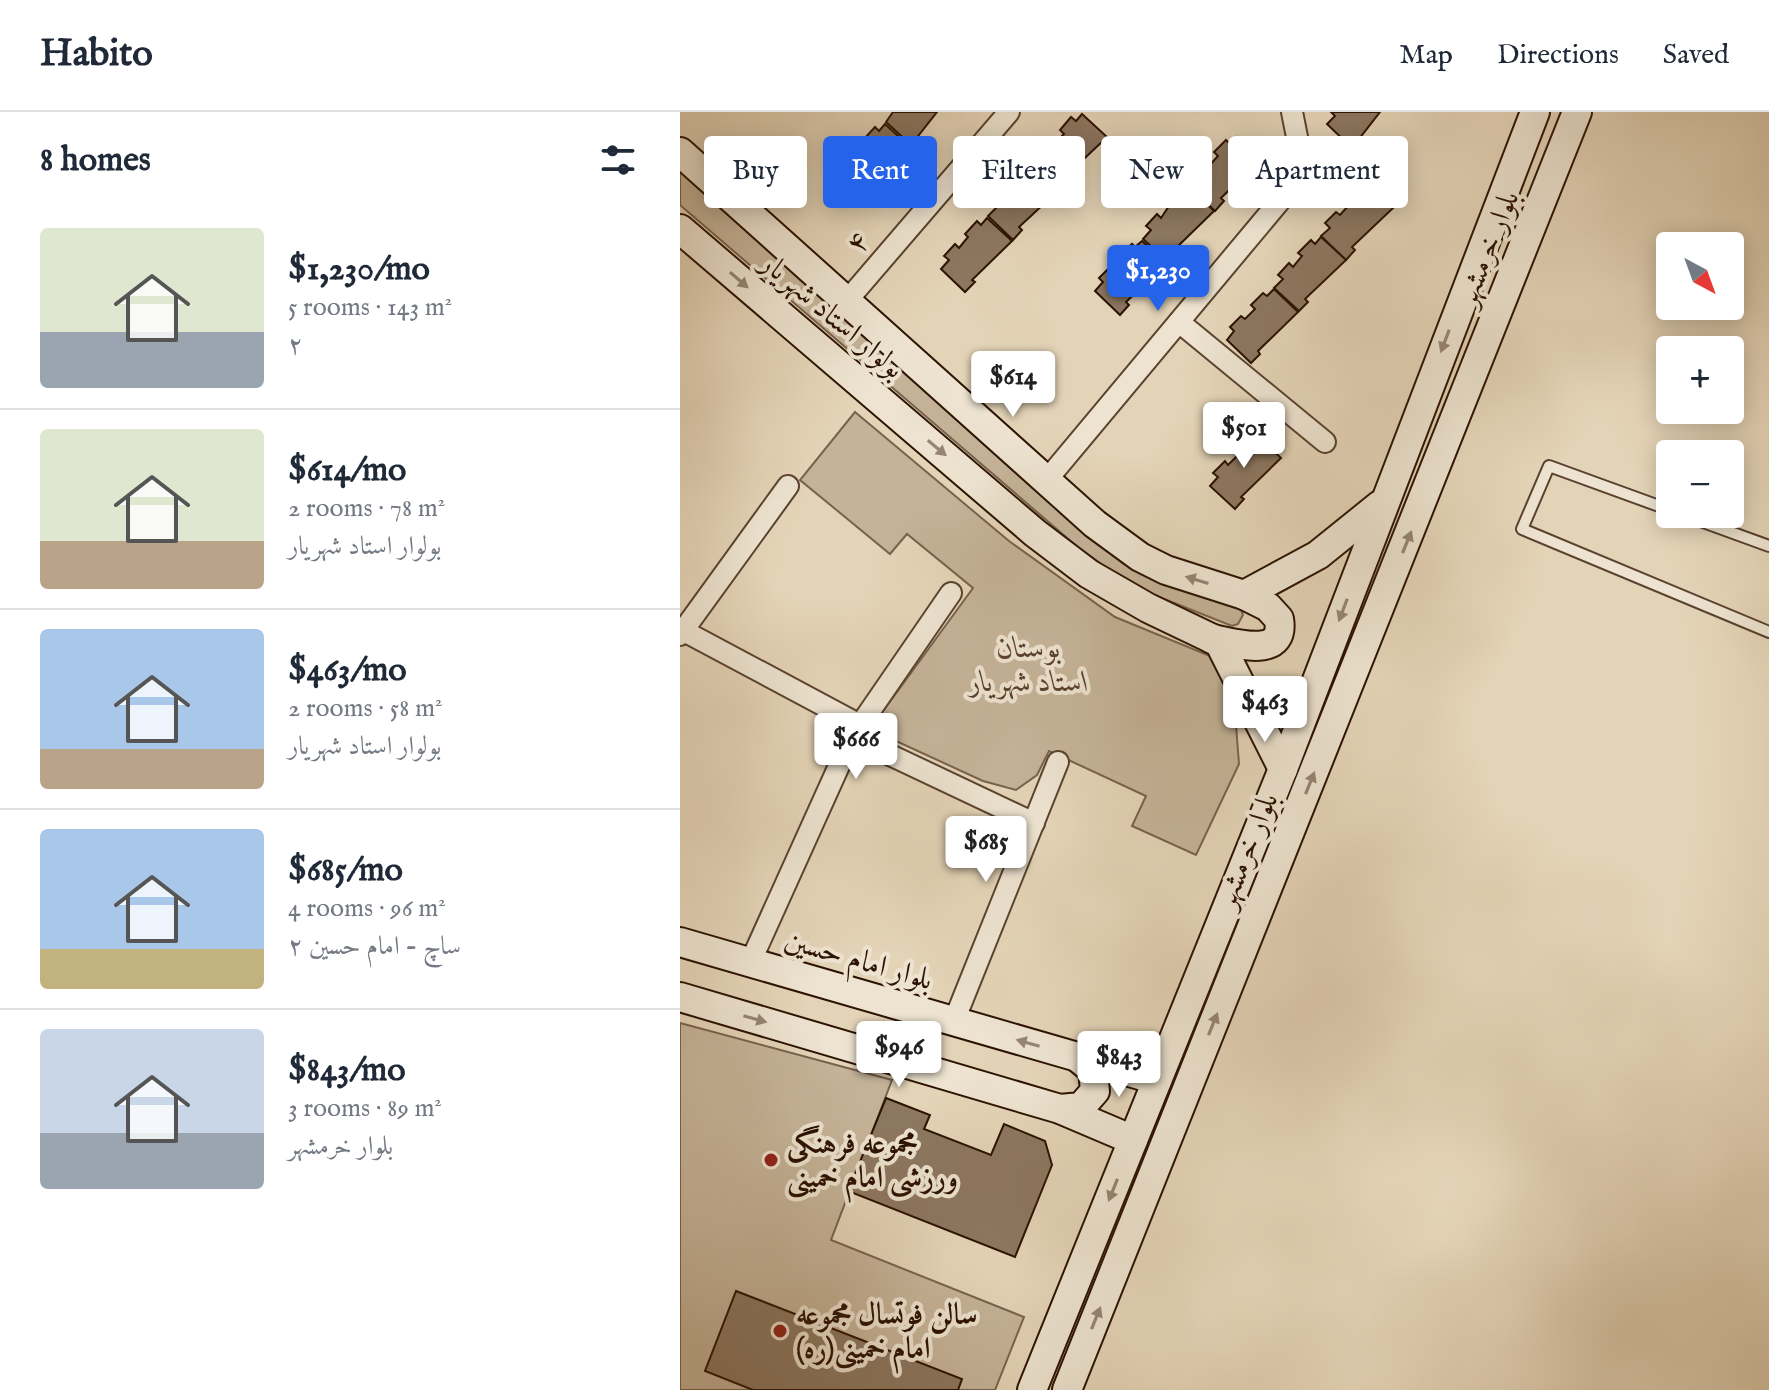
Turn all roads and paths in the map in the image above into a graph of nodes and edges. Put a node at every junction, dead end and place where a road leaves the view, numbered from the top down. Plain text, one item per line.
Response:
1 (1009, 112) edge
2 (1292, 112) edge
3 (1535, 112) edge
4 (1577, 112) edge
5 (680, 152) edge
6 (680, 229) edge
7 (1463, 295) junction
8 (845, 303) junction
9 (1499, 311) junction
10 (1179, 322) junction
11 (1325, 442) dead end
12 (1045, 482) junction
13 (788, 486) dead end
14 (1383, 502) junction
15 (1656, 505) edge
16 (1720, 528) edge
17 (1769, 546) edge
18 (951, 593) dead end
19 (1244, 595) junction
20 (681, 632) edge
21 (1769, 632) edge
22 (1212, 639) junction
23 (856, 731) junction
24 (1058, 762) dead end
25 (1283, 769) junction
26 (1034, 823) junction
27 (680, 942) edge
28 (750, 963) junction
29 (680, 997) edge
30 (954, 1021) junction
31 (1077, 1057) junction
32 (1157, 1080) junction
33 (1060, 1109) junction
34 (1133, 1140) junction
35 (1032, 1390) edge
36 (1067, 1390) edge

1 - 8 street, ۴
2 - 10 street
3 - 7 street, بلوار خرمشهر
4 - 9 street, بلوار خرمشهر
5 - 8 street, بولوار استاد شهریار
6 -> 22 street, بولوار استاد شهریار
7 - 9 street
7 -> 14 street, بلوار خرمشهر
8 - 12 street, بولوار استاد شهریار
36 -> 9 street, بلوار خرمشهر
10 - 11 street
10 - 12 street
19 -> 12 street, بولوار استاد شهریار
13 - 20 street
14 - 19 street
14 -> 25 street, بلوار خرمشهر
15 - 21 lane
16 - 17 lane
18 - 23 street
19 - 22 street, بولوار استاد شهریار
20 - 23 street
22 - 25 street
23 - 26 street
23 - 28 street
24 - 26 street
25 - 32 street, بلوار خرمشهر
26 - 30 street
27 - 28 street, بلوار امام حسین
28 - 30 street, بلوار امام حسین
29 -> 33 street
31 -> 30 street, بلوار امام حسین
31 - 32 street, بلوار امام حسین
31 - 33 street
32 - 34 street, بلوار خرمشهر
33 - 34 street
34 -> 35 street, بلوار خرمشهر

